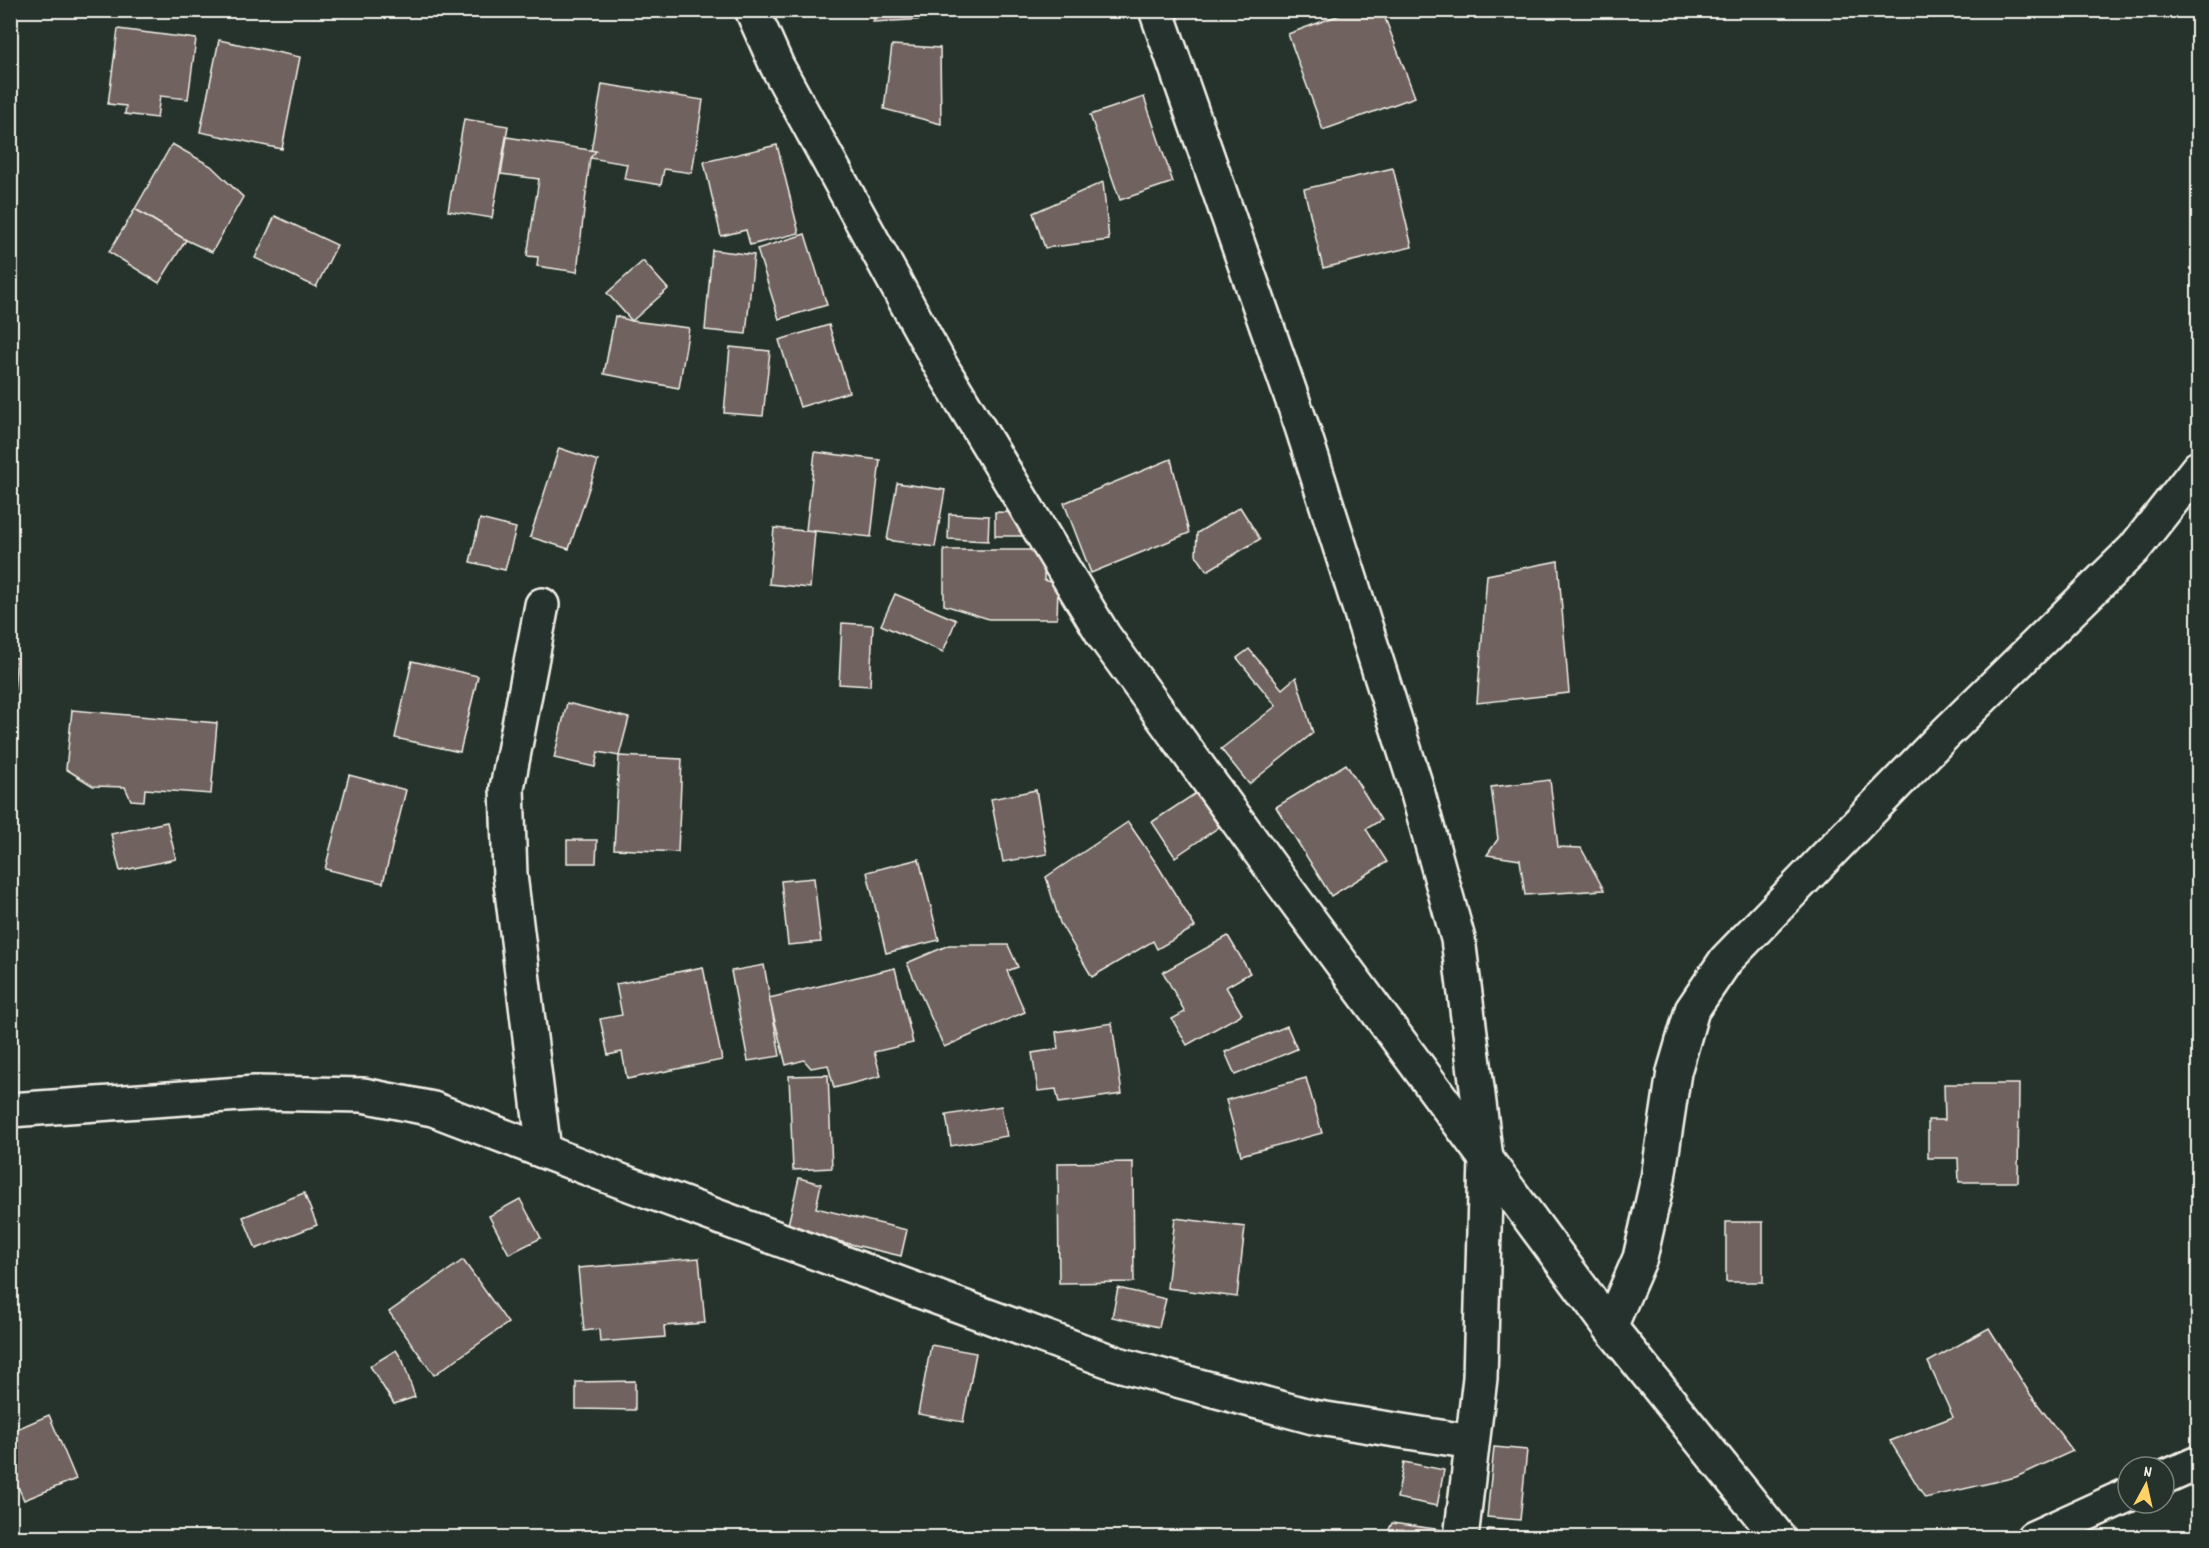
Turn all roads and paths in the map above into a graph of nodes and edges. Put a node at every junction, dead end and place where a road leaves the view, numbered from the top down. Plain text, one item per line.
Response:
1 (752, 10) edge
2 (1156, 10) edge
3 (2199, 468) edge
4 (542, 605) dead end
5 (10, 1110) edge
6 (544, 1151) junction
7 (1486, 1158) junction
8 (1610, 1327) junction
9 (1472, 1442) junction
10 (2199, 1463) edge
11 (2176, 1473) edge
12 (2116, 1500) edge
13 (1461, 1538) edge
14 (1779, 1538) edge
15 (2033, 1538) edge

1 - 7 street
2 - 7 street
3 - 8 street
4 - 6 street
5 - 6 street
6 - 9 street
7 - 8 street
7 - 9 street
8 - 14 street
9 - 13 street
10 - 11 street
12 - 15 street

